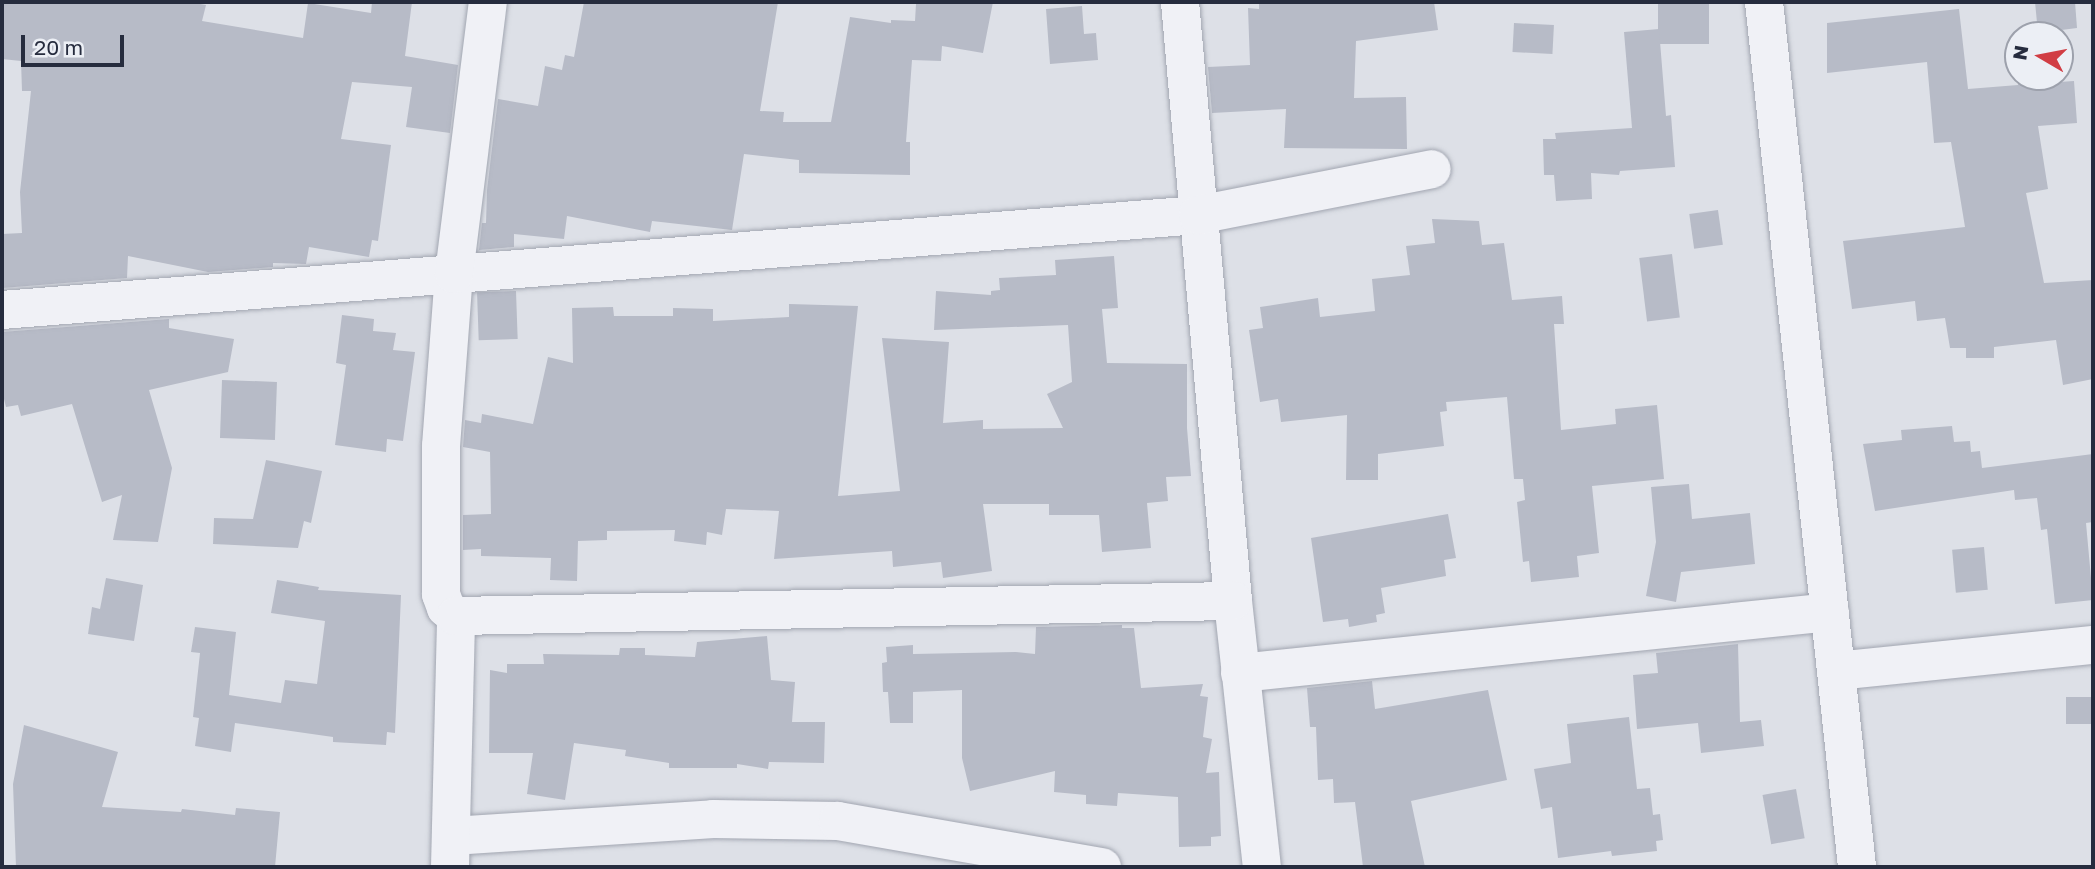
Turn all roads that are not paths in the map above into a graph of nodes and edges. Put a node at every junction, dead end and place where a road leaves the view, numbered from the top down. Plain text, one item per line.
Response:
1 (488, 2) edge
2 (1180, 2) edge
3 (1764, 2) edge
4 (1432, 169) dead end
5 (1198, 215) junction
6 (454, 274) junction
7 (2, 310) edge
8 (1233, 601) junction
9 (1830, 612) junction
10 (456, 616) junction
11 (2093, 645) edge
12 (1836, 671) junction
13 (1240, 673) junction
14 (451, 852) edge
15 (1102, 867) edge
16 (1262, 867) edge
17 (1857, 867) edge

1 - 6 street
2 - 5 street
3 - 9 street
4 - 5 street
5 - 6 street
5 - 8 street
6 - 7 street
6 - 10 street
8 - 10 street
8 - 13 street
9 - 12 street
9 - 13 street
10 - 14 street
11 - 12 street
12 - 17 street
13 - 16 street
14 - 15 street

